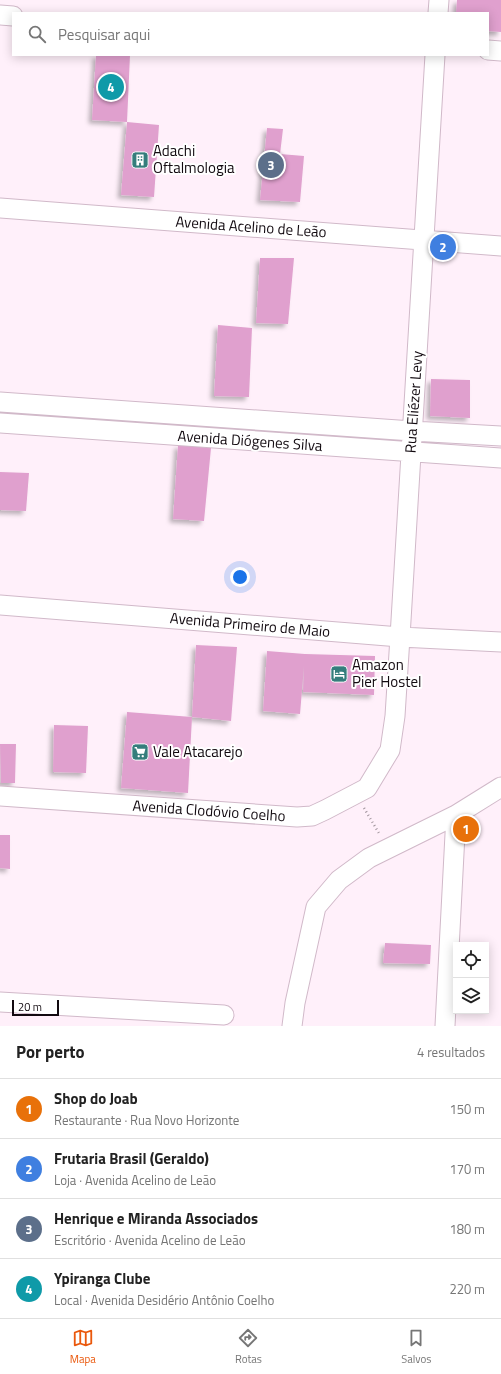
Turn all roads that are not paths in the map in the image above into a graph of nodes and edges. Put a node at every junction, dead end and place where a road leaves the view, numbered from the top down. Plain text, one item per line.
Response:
1 (439, 0) edge
2 (438, 12) edge
3 (0, 15) edge
4 (12, 16) edge
5 (489, 50) edge
6 (501, 51) edge
7 (435, 56) edge
8 (0, 208) edge
9 (425, 240) junction
10 (501, 246) edge
11 (0, 402) edge
12 (0, 423) edge
13 (412, 431) junction
14 (501, 436) edge
15 (411, 453) junction
16 (501, 458) edge
17 (0, 605) edge
18 (400, 637) junction
19 (501, 642) edge
20 (390, 750) joint
21 (501, 787) edge
22 (0, 796) edge
23 (456, 815) junction
24 (0, 1002) edge
25 (224, 1015) dead end
26 (292, 1026) edge
27 (445, 1026) edge

1 - 2 street
3 - 4 street
5 - 6 street
7 - 9 street, Rua Eliézer Levy
8 - 9 street, Avenida Acelino de Leão
9 - 10 street, Avenida Acelino de Leão
9 - 13 street, Rua Eliézer Levy
11 - 13 street, Avenida Diógenes Silva
12 - 15 street, Avenida Diógenes Silva
13 - 14 street, Avenida Diógenes Silva
13 - 15 street, Rua Eliézer Levy
15 - 16 street, Avenida Diógenes Silva
15 - 18 street, Rua Eliézer Levy
17 - 18 street, Avenida Primeiro de Maio
18 - 19 street, Avenida Primeiro de Maio
18 - 20 street, Rua Eliézer Levy
20 - 22 street, Avenida Clodóvio Coelho
21 - 23 street
23 - 26 street
23 - 27 street
24 - 25 street

